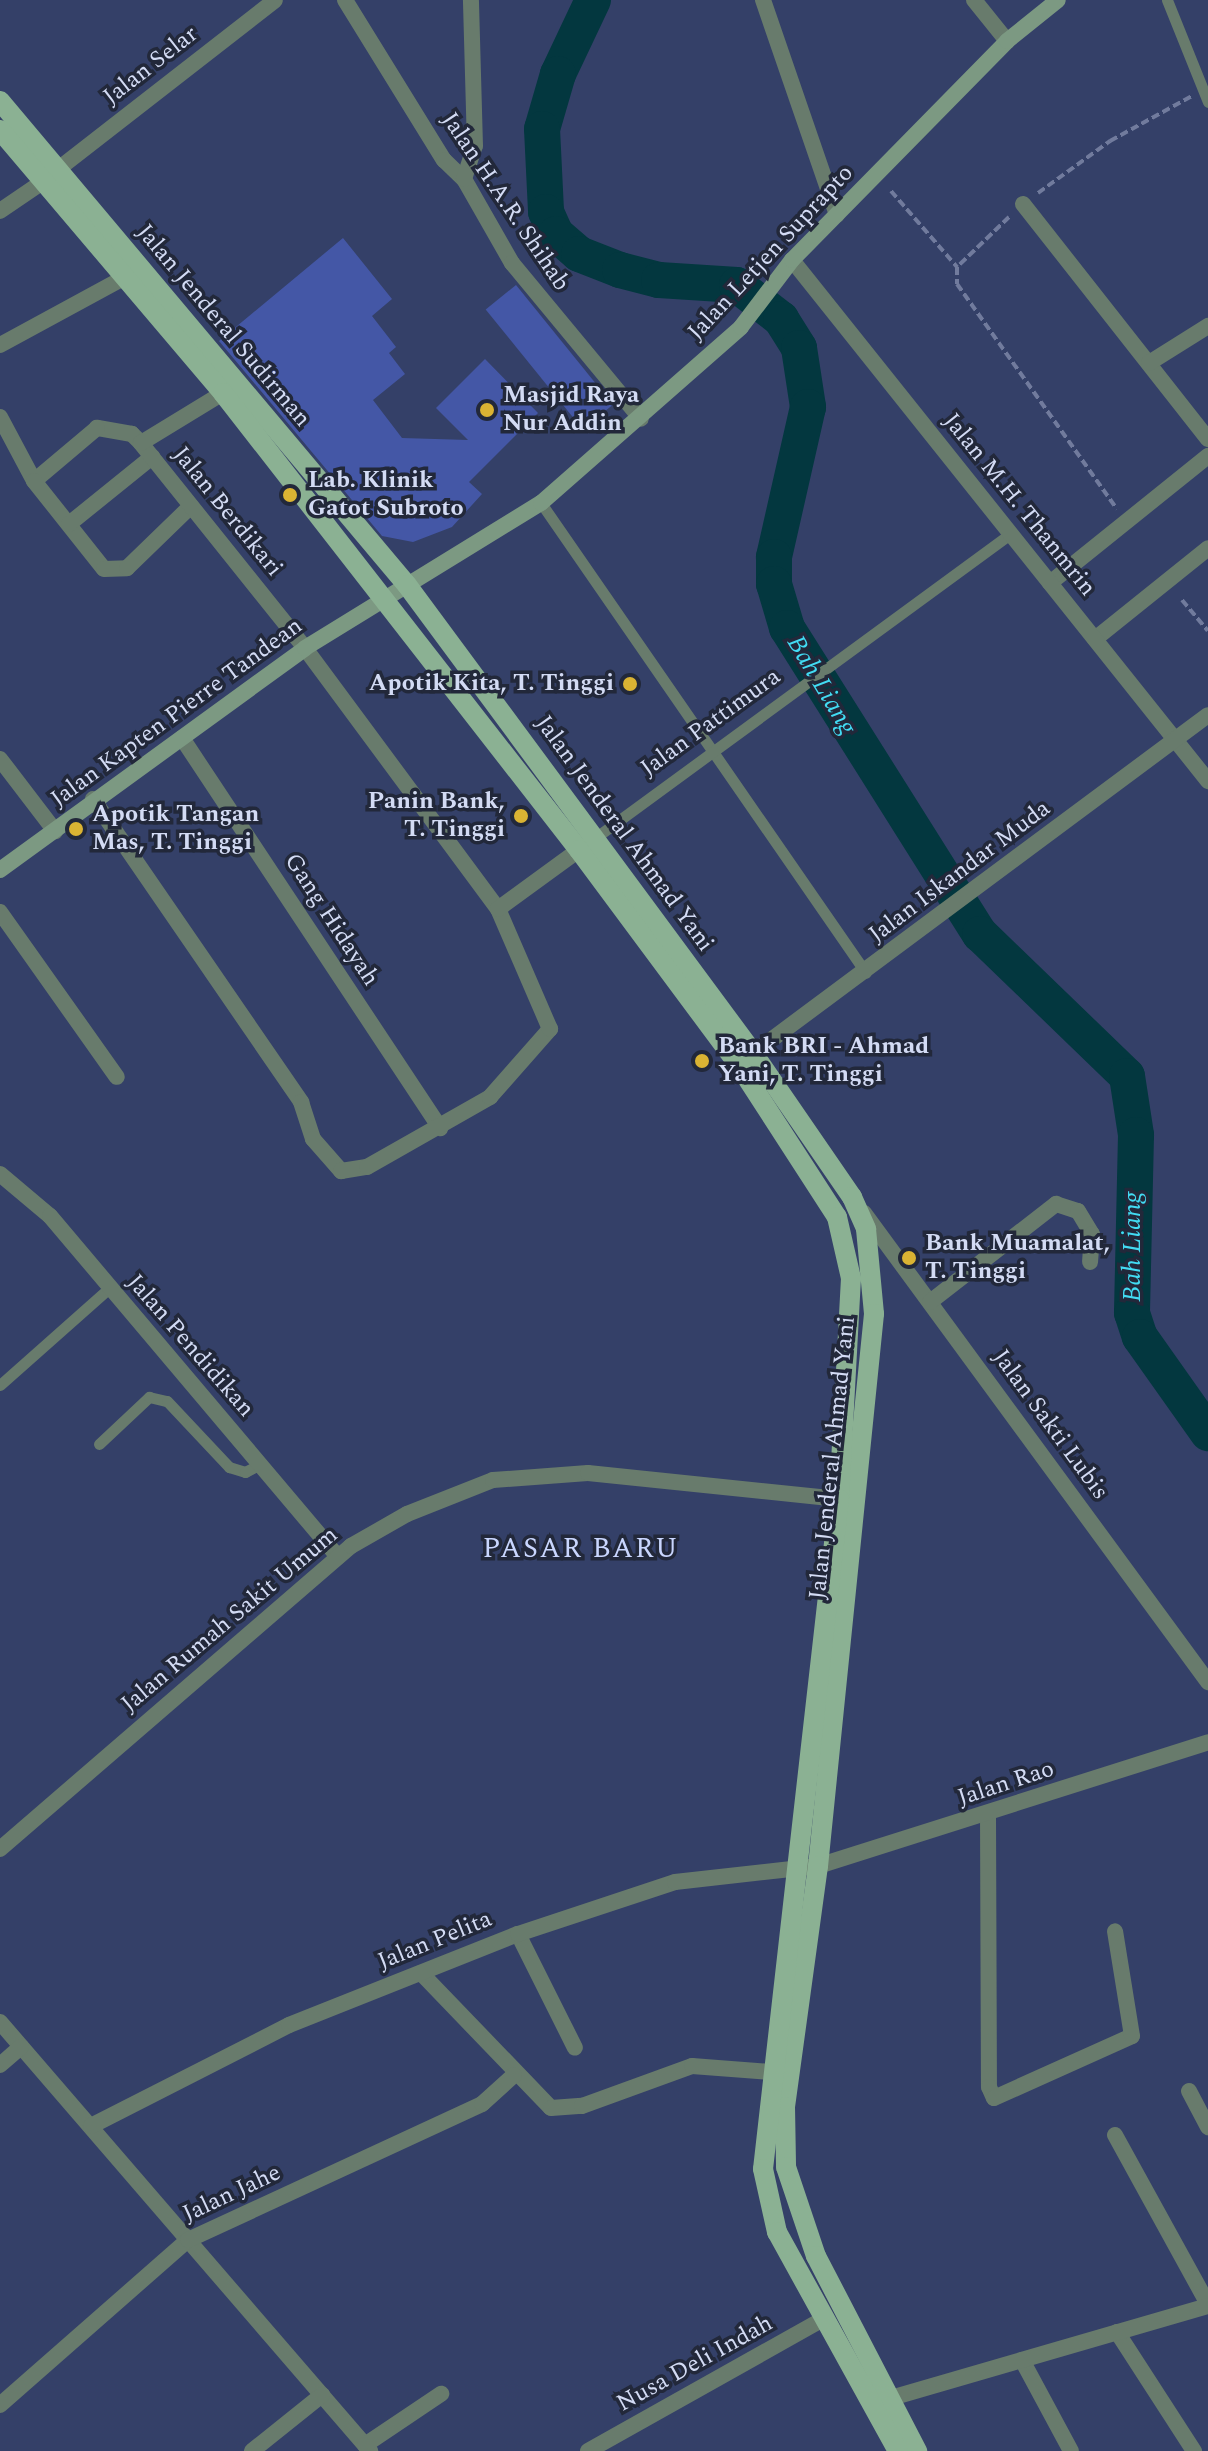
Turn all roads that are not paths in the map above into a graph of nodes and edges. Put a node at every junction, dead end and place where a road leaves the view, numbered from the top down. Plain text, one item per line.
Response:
1 (275, 0) edge
2 (345, 0) edge
3 (471, 0) edge
4 (763, 0) edge
5 (974, 0) edge
6 (1058, 0) edge
7 (1167, 0) edge
8 (1007, 41) junction
9 (1205, 97) edge
10 (0, 101) edge
11 (0, 130) edge
12 (50, 176) junction
13 (464, 179) junction
14 (1023, 204) road end
15 (0, 211) edge
16 (837, 215) junction
17 (792, 260) junction
18 (125, 277) junction
19 (1208, 326) edge
20 (0, 345) edge
21 (1149, 363) junction
22 (223, 393) junction
23 (0, 417) edge
24 (641, 419) junction
25 (1208, 439) edge
26 (141, 443) junction
27 (1208, 456) edge
28 (152, 457) junction
29 (34, 481) junction
30 (541, 503) junction
31 (191, 506) junction
32 (69, 524) junction
33 (1010, 534) junction
34 (1208, 548) edge
35 (1050, 583) junction
36 (407, 585) junction
37 (384, 599) junction
38 (1095, 639) junction
39 (305, 648) junction
40 (1208, 715) edge
41 (182, 738) junction
42 (1175, 739) junction
43 (714, 748) junction
44 (0, 759) edge
45 (1208, 781) edge
46 (93, 799) junction
47 (55, 831) junction
48 (587, 844) junction
49 (0, 870) edge
50 (498, 909) junction
51 (0, 912) edge
52 (866, 973) junction
53 (745, 1059) junction
54 (117, 1077) dead end
55 (440, 1128) junction
56 (0, 1174) edge
57 (852, 1197) junction
58 (1090, 1262) dead end
59 (108, 1289) junction
60 (930, 1302) junction
61 (0, 1385) edge
62 (99, 1444) dead end
63 (261, 1464) junction
64 (847, 1500) junction
65 (338, 1557) junction
66 (1208, 1682) edge
67 (1208, 1742) edge
68 (988, 1815) junction
69 (0, 1849) edge
70 (808, 1866) junction
71 (1115, 1931) dead end
72 (518, 1934) junction
73 (421, 1973) junction
74 (0, 2022) edge
75 (21, 2047) junction
76 (575, 2048) dead end
77 (0, 2065) edge
78 (771, 2072) junction
79 (514, 2075) junction
80 (1189, 2091) dead end
81 (91, 2126) junction
82 (1208, 2127) edge
83 (1115, 2135) dead end
84 (188, 2240) junction
85 (1208, 2305) edge
86 (825, 2318) junction
87 (1117, 2332) junction
88 (1022, 2360) junction
89 (441, 2394) dead end
90 (322, 2395) junction
91 (891, 2398) junction
92 (0, 2405) edge
93 (904, 2446) edge
94 (368, 2448) edge
95 (252, 2451) edge
96 (588, 2451) edge
97 (1071, 2451) edge
98 (1194, 2451) edge

1 - 12 street, Jalan Selar
2 - 13 street, Jalan H.A.R. Shihab
3 - 13 street
4 - 16 street
5 - 8 street
6 - 8 main road, Jalan Letjen Suprapto
7 - 9 lane
8 - 16 main road, Jalan Letjen Suprapto
10 - 12 main road, Jalan Jenderal Sudirman
11 - 12 main road, Jalan Jenderal Sudirman
12 - 15 street, Jalan Selar
12 - 18 main road, Jalan Jenderal Sudirman
12 - 36 main road, Jalan Jenderal Sudirman
13 - 24 street, Jalan H.A.R. Shihab
14 - 21 street
16 - 17 main road, Jalan Letjen Suprapto
17 - 24 main road, Jalan Letjen Suprapto
17 - 33 street, Jalan M.H. Thanmrin
18 - 20 street
18 - 22 main road, Jalan Jenderal Sudirman
19 - 21 street
21 - 25 street
22 - 26 street, Jalan Berdikari
22 - 37 main road, Jalan Jenderal Sudirman
23 - 29 street
24 - 30 main road, Jalan Letjen Suprapto
26 - 28 street, Jalan Berdikari
26 - 29 street
27 - 35 street
28 - 31 street, Jalan Berdikari
28 - 32 street
29 - 32 street
30 - 36 main road, Jalan Letjen Suprapto
30 - 43 lane
31 - 32 street
31 - 39 street, Jalan Berdikari
33 - 35 street, Jalan M.H. Thanmrin
33 - 43 lane, Jalan Pattimura
34 - 38 street
35 - 38 street, Jalan M.H. Thanmrin
36 - 37 main road, Jalan Letjen Suprapto
36 - 48 main road, Jalan Jenderal Ahmad Yani
37 - 39 main road, Jalan Kapten Pierre Tandean
37 - 48 main road, Jalan Jenderal Ahmad Yani
38 - 42 street, Jalan M.H. Thanmrin
39 - 41 main road, Jalan Kapten Pierre Tandean
39 - 50 street
40 - 42 street, Jalan Iskandar Muda
41 - 46 main road, Jalan Kapten Pierre Tandean
41 - 55 street, Gang Hidayah
42 - 45 street, Jalan M.H. Thanmrin
42 - 52 street, Jalan Iskandar Muda
43 - 48 lane, Jalan Pattimura
43 - 52 lane
44 - 47 street
46 - 47 main road, Jalan Kapten Pierre Tandean
46 - 55 street
47 - 49 main road, Jalan Kapten Pierre Tandean
48 - 50 street, Jalan Pattimura
48 - 53 main road, Jalan Jenderal Ahmad Yani
50 - 55 street
51 - 54 street
52 - 53 street, Jalan Iskandar Muda
53 - 57 main road, Jalan Jenderal Ahmad Yani
53 - 64 main road, Jalan Jenderal Ahmad Yani
56 - 59 street, Jalan Pendidikan
57 - 60 street, Jalan Sakti Lubis
57 - 64 main road, Jalan Jenderal Ahmad Yani
58 - 60 street
59 - 61 lane
59 - 63 street, Jalan Pendidikan
60 - 66 street, Jalan Sakti Lubis
62 - 63 lane
63 - 65 street, Jalan Pendidikan
64 - 65 street, Jalan Rumah Sakit Umum
64 - 70 main road, Jalan Jenderal Ahmad Yani
65 - 69 street, Jalan Rumah Sakit Umum
67 - 68 street, Jalan Rao
68 - 70 street, Jalan Rao
68 - 71 street
70 - 72 street, Jalan Pelita
70 - 78 main road, Jalan Jenderal Ahmad Yani
70 - 91 main road, Jalan Jenderal Ahmad Yani
72 - 73 street, Jalan Pelita
72 - 76 street
73 - 79 street
73 - 81 street, Jalan Pelita
74 - 75 street
75 - 77 street
75 - 81 street
78 - 79 street
78 - 86 main road, Jalan Jenderal Ahmad Yani
79 - 84 street, Jalan Jahe
80 - 82 street
81 - 84 street
83 - 85 street
84 - 90 street
84 - 92 street, Jalan Jahe
85 - 87 street
86 - 93 main road, Jalan Jenderal Ahmad Yani
86 - 96 street, Nusa Deli Indah
87 - 88 street
87 - 98 street
88 - 91 street
88 - 97 street
89 - 94 street
90 - 94 street
90 - 95 street
91 - 93 main road, Jalan Jenderal Ahmad Yani

